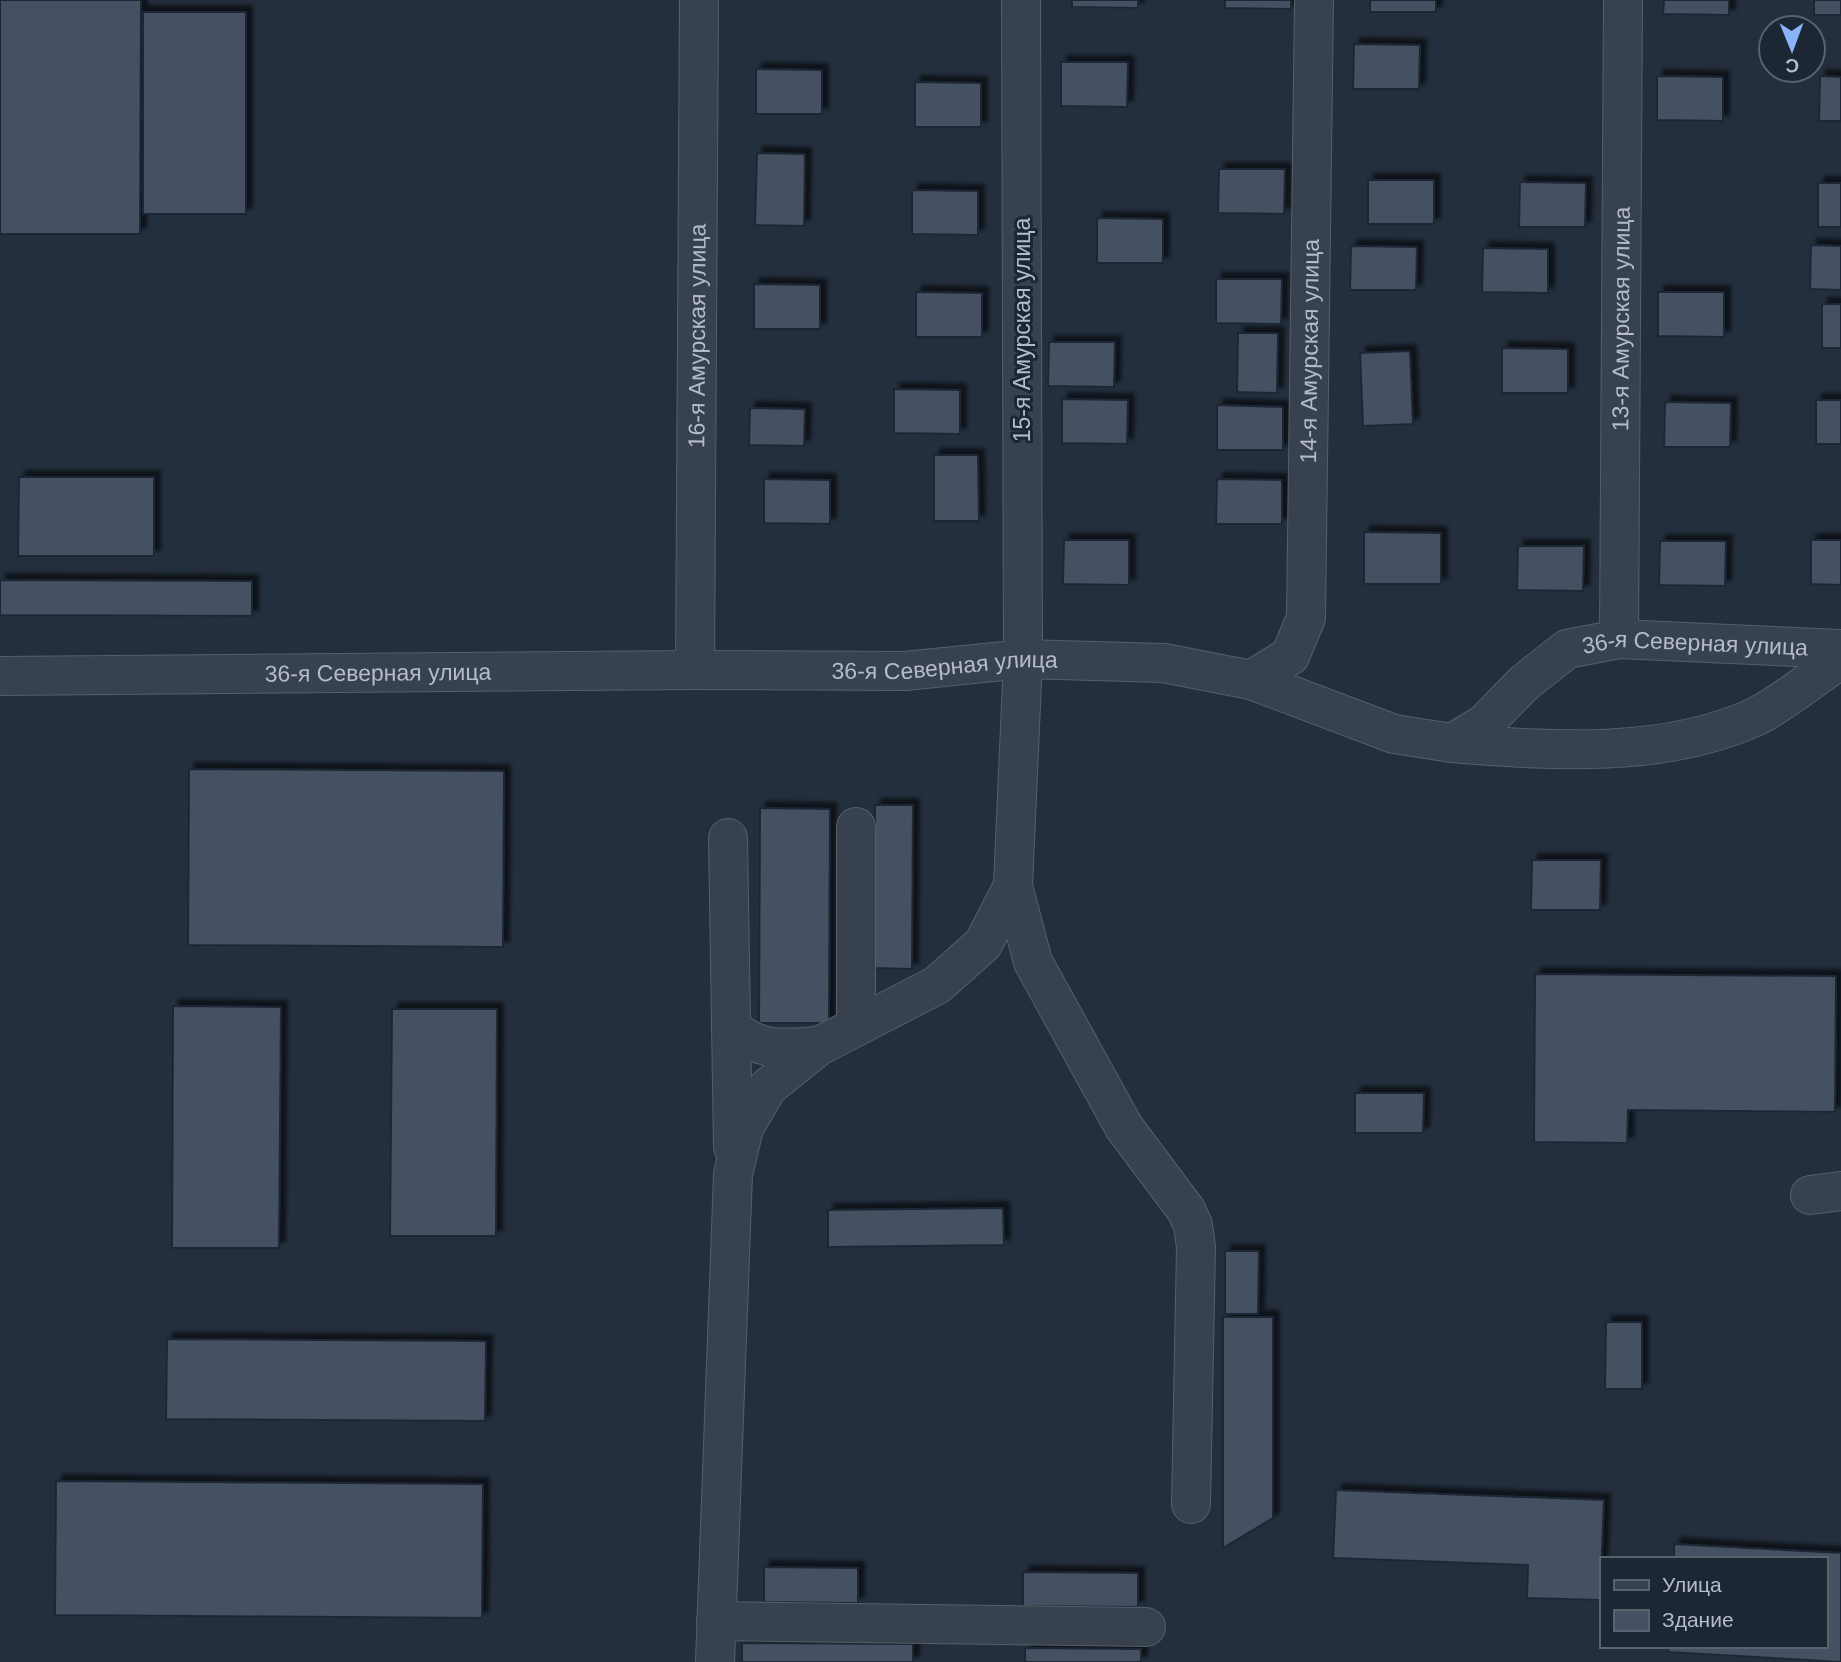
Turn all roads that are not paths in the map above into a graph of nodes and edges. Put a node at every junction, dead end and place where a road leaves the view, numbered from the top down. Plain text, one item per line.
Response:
1 (699, 0) edge
2 (1021, 0) edge
3 (1314, 0) edge
4 (1623, 0) edge
5 (1619, 639) junction
6 (1841, 649) edge
7 (1023, 659) junction
8 (1841, 659) edge
9 (695, 670) junction
10 (0, 676) edge
11 (1251, 680) junction
12 (1452, 743) junction
13 (856, 827) dead end
14 (728, 838) dead end
15 (1013, 886) junction
16 (856, 1027) junction
17 (731, 1028) junction
18 (819, 1046) junction
19 (733, 1174) junction
20 (1191, 1504) dead end
21 (716, 1621) junction
22 (1146, 1627) dead end
23 (715, 1662) edge

1 - 9 street, 16-я Амурская улица
2 - 7 street, 15-я Амурская улица
3 - 11 street, 14-я Амурская улица
4 - 5 street, 13-я Амурская улица
5 - 6 street, 36-я Северная улица
5 - 12 street, 36-я Северная улица
7 - 9 street, 36-я Северная улица
7 - 11 street, 36-я Северная улица
7 - 15 street, 15-я Амурская улица
8 - 12 street
9 - 10 street, 36-я Северная улица
11 - 12 street, 36-я Северная улица
13 - 16 street
14 - 17 street
15 - 16 street
15 - 20 street
16 - 18 street
17 - 18 street
17 - 19 street
18 - 19 street
19 - 21 street
21 - 22 street
21 - 23 street

